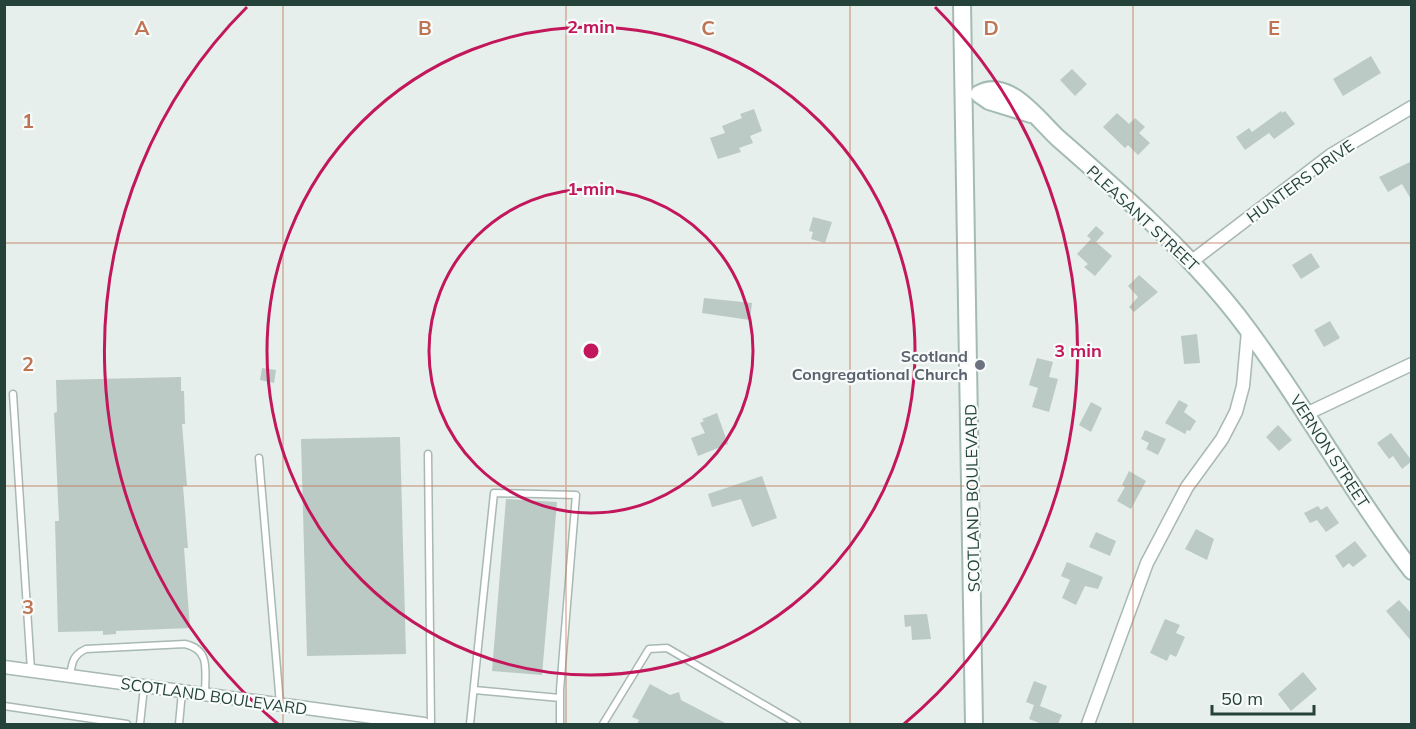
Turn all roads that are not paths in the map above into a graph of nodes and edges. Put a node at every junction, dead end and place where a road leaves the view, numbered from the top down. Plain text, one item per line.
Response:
1 (962, 4) edge
2 (971, 92) junction
3 (1412, 107) edge
4 (1192, 261) junction
5 (1248, 331) junction
6 (1412, 364) edge
7 (13, 394) dead end
8 (1306, 414) junction
9 (428, 454) dead end
10 (259, 458) dead end
11 (1409, 565) edge
12 (4, 667) edge
13 (31, 670) junction
14 (70, 676) junction
15 (144, 687) junction
16 (474, 690) junction
17 (182, 692) junction
18 (204, 695) junction
19 (560, 698) junction
20 (280, 705) junction
21 (4, 706) edge
22 (127, 724) edge
23 (140, 724) edge
24 (179, 724) edge
25 (424, 724) edge
26 (431, 724) edge
27 (470, 724) edge
28 (560, 724) edge
29 (605, 724) edge
30 (797, 724) edge
31 (974, 724) edge
32 (1088, 724) edge

1 - 2 main road
2 - 4 main road, PLEASANT STREET
2 - 31 main road, SCOTLAND BOULEVARD
3 - 4 street, HUNTERS DRIVE
4 - 5 main road, PLEASANT STREET
5 - 8 main road, VERNON STREET
5 - 32 street
6 - 8 street
7 - 13 lane
8 - 11 main road, VERNON STREET
9 - 26 lane
10 - 20 lane
12 - 13 street, SCOTLAND BOULEVARD
13 - 14 street, SCOTLAND BOULEVARD
14 - 15 street, SCOTLAND BOULEVARD
14 - 18 lane
15 - 17 street, SCOTLAND BOULEVARD
15 - 23 lane
16 - 19 lane
16 - 19 lane
16 - 27 lane
17 - 18 street, SCOTLAND BOULEVARD
17 - 24 lane
18 - 20 street, SCOTLAND BOULEVARD
19 - 28 lane
20 - 25 street, SCOTLAND BOULEVARD
21 - 22 lane
29 - 30 lane

